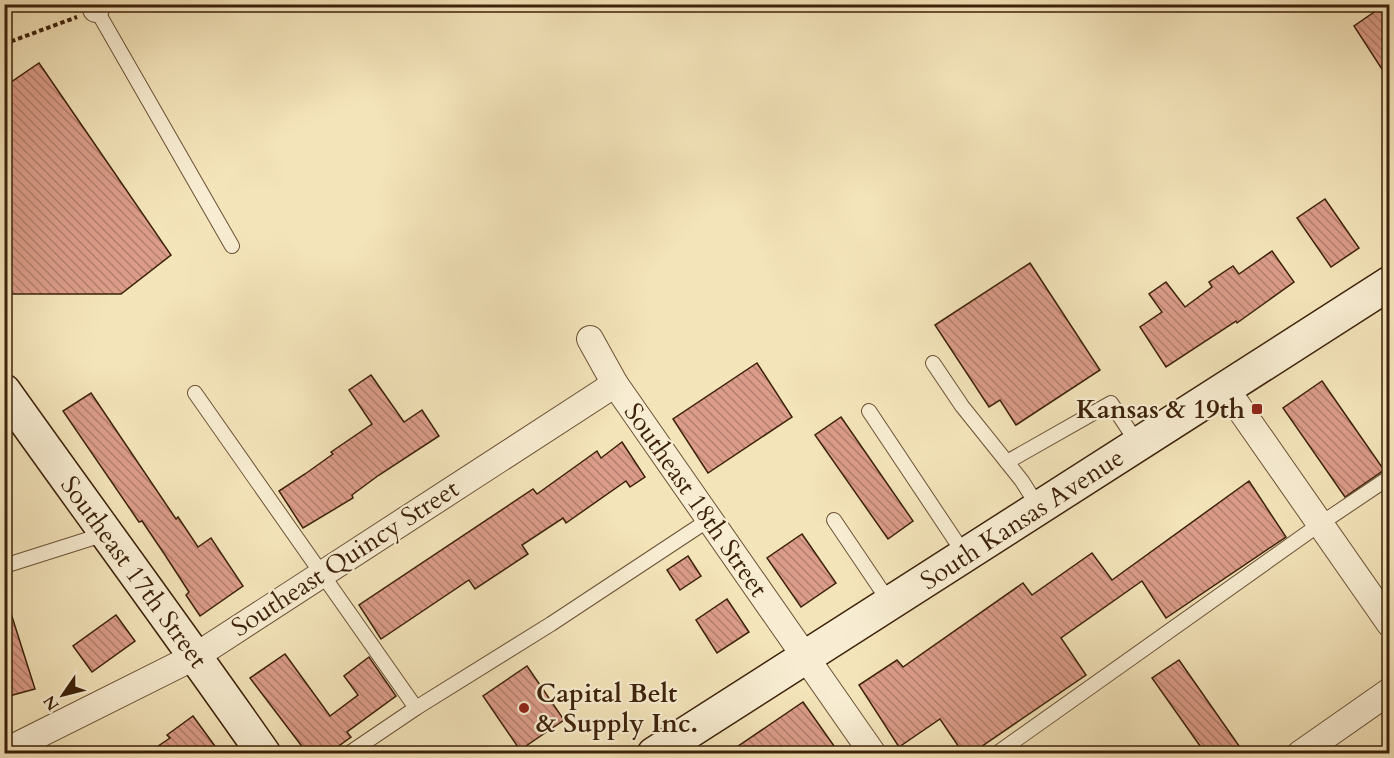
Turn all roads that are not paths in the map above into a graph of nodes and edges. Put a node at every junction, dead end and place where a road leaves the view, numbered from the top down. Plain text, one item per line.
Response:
1 (95, 7) edge
2 (232, 246) dead end
3 (1389, 283) edge
4 (590, 339) dead end
5 (933, 363) dead end
6 (615, 384) junction
7 (1226, 389) junction
8 (4, 391) edge
9 (195, 393) dead end
10 (869, 411) dead end
11 (1139, 444) junction
12 (1006, 462) junction
13 (1389, 477) edge
14 (1039, 508) junction
15 (711, 519) junction
16 (834, 520) dead end
17 (1320, 524) junction
18 (105, 534) junction
19 (965, 555) junction
20 (4, 566) edge
21 (321, 573) junction
22 (890, 603) junction
23 (1389, 624) edge
24 (196, 656) junction
25 (807, 657) junction
26 (1389, 691) edge
27 (416, 708) junction
28 (4, 752) edge
29 (264, 753) edge
30 (348, 753) edge
31 (654, 753) edge
32 (873, 753) edge
33 (996, 753) edge
34 (1300, 753) edge

1 - 2 lane
3 - 7 main road, South Kansas Avenue
4 - 6 street, Southeast 18th Street
5 - 12 lane
6 - 15 street, Southeast 18th Street
6 - 21 street, Southeast Quincy Street
7 - 11 main road, South Kansas Avenue
7 - 17 street
8 - 18 main road, Southeast 17th Street
9 - 21 lane
10 - 19 lane
11 - 12 lane
11 - 14 main road, South Kansas Avenue
12 - 14 lane
13 - 17 lane
14 - 19 main road, South Kansas Avenue
15 - 25 street, Southeast 18th Street
15 - 27 lane
16 - 22 lane
17 - 23 street
17 - 33 lane
18 - 20 lane
18 - 24 main road, Southeast 17th Street
19 - 22 main road, South Kansas Avenue
21 - 24 street, Southeast Quincy Street
21 - 27 lane
22 - 25 main road, South Kansas Avenue
24 - 28 street, Southeast Quincy Street
24 - 29 main road, Southeast 17th Street
25 - 31 main road, South Kansas Avenue
25 - 32 street, Southeast 18th Street
26 - 34 street
27 - 30 lane

